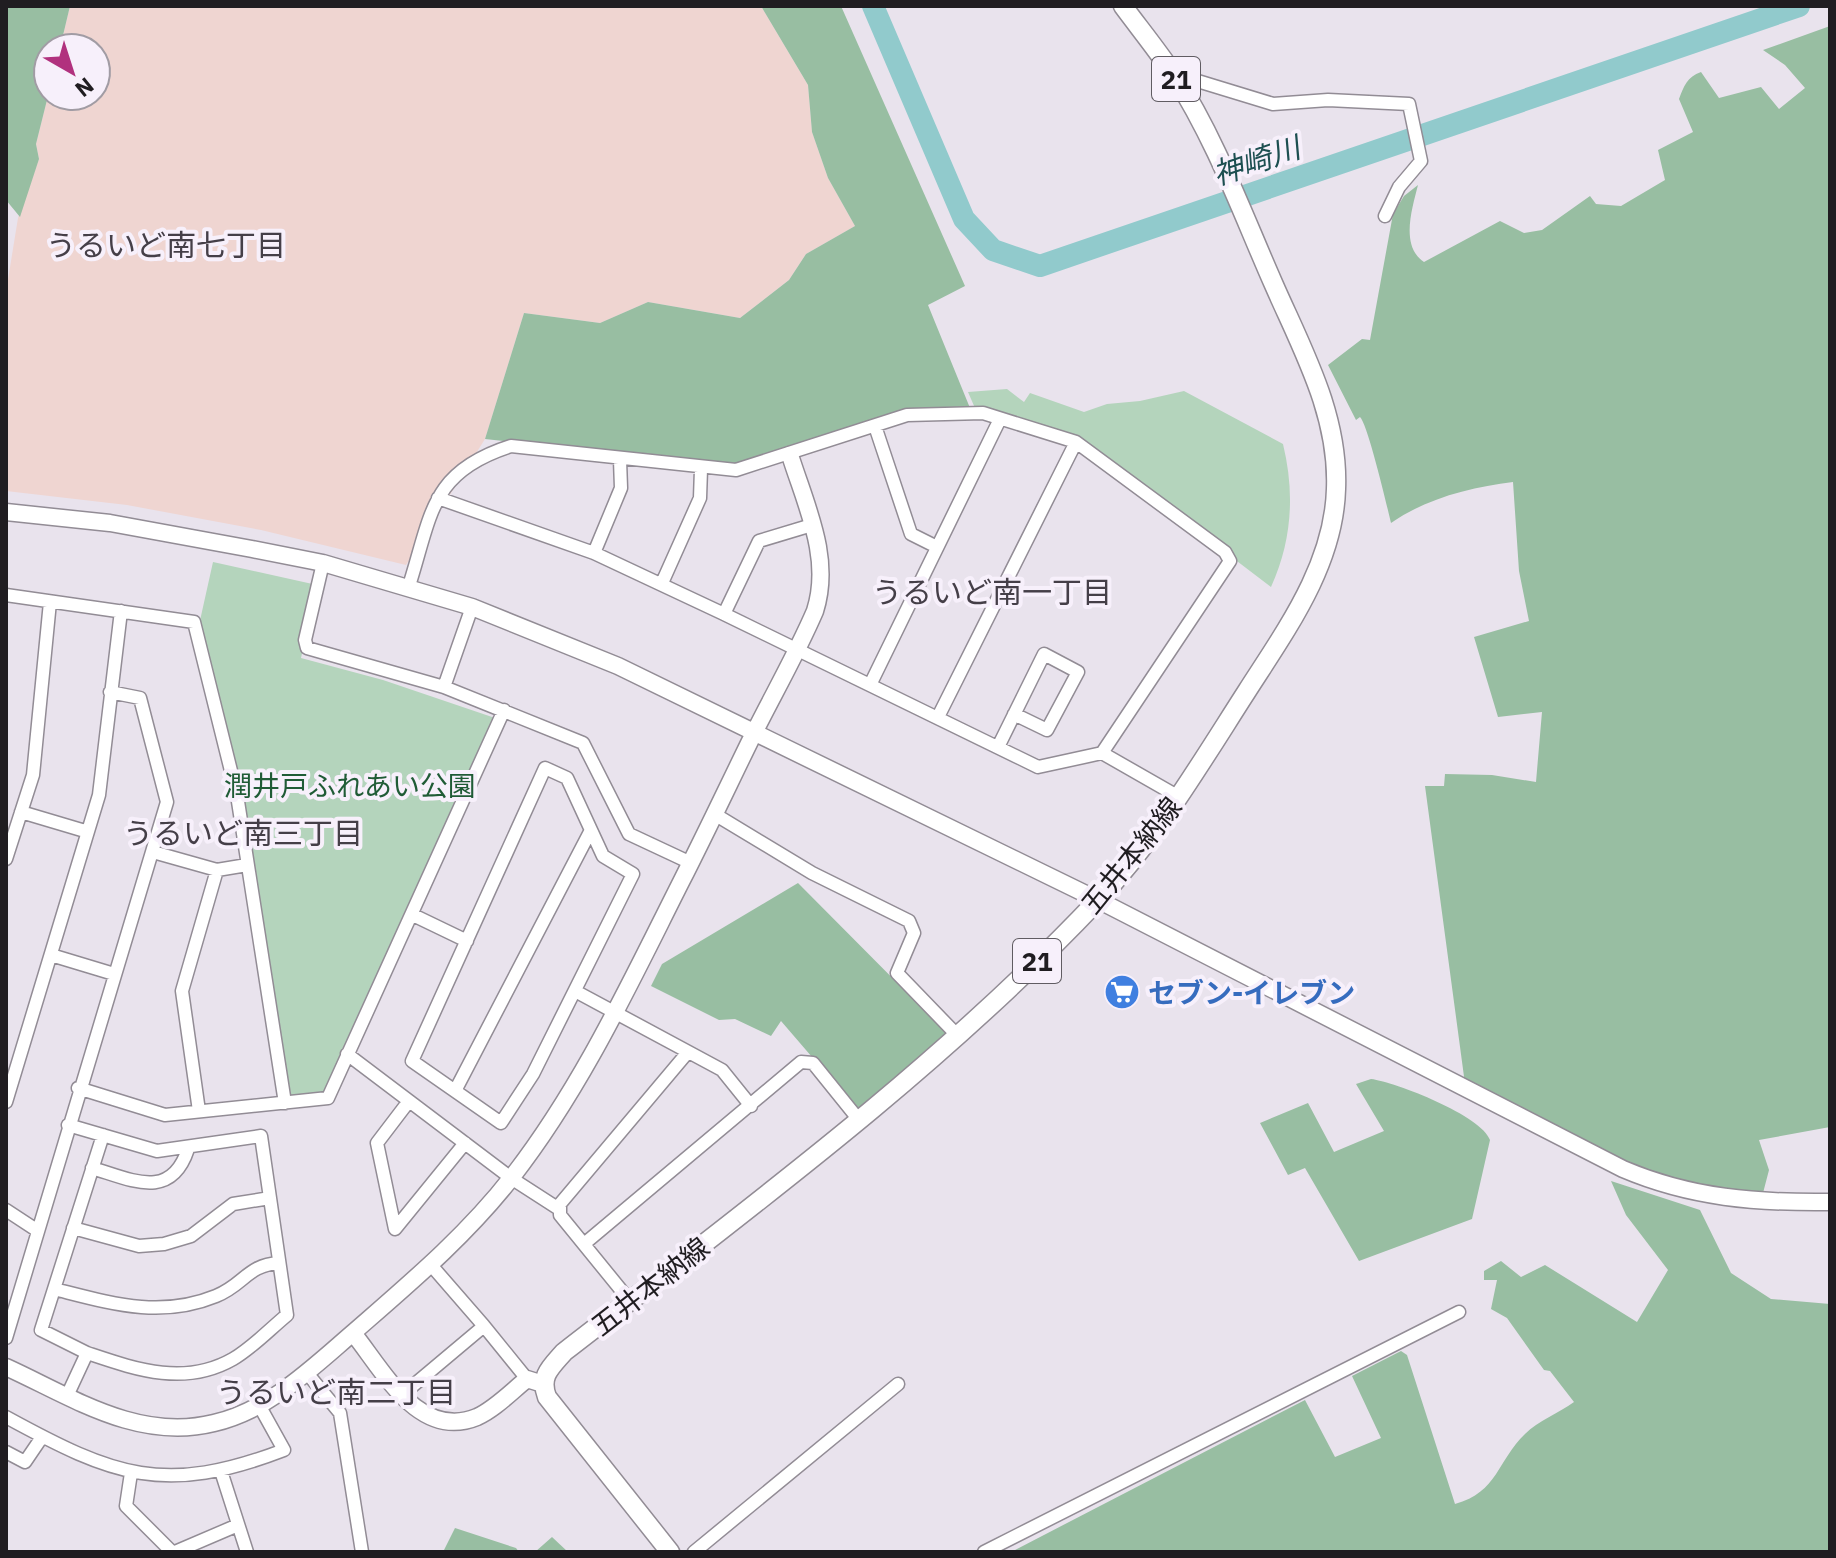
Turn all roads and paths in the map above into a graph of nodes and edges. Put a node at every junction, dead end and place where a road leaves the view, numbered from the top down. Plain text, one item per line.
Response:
1 (1123, 6) edge
2 (1176, 78) junction
3 (1385, 216) dead end
4 (1000, 419) junction
5 (875, 426) junction
6 (1076, 442) junction
7 (790, 455) junction
8 (620, 460) junction
9 (701, 469) junction
10 (438, 498) junction
11 (6, 512) edge
12 (812, 525) junction
13 (937, 547) junction
14 (594, 553) junction
15 (323, 563) junction
16 (662, 583) junction
17 (408, 589) junction
18 (6, 595) edge
19 (50, 602) junction
20 (472, 607) junction
21 (121, 611) junction
22 (724, 614) junction
23 (798, 650) junction
24 (870, 685) junction
25 (444, 687) junction
26 (110, 692) junction
27 (504, 710) junction
28 (1014, 714) junction
29 (938, 717) junction
30 (754, 733) junction
31 (998, 747) junction
32 (1102, 753) junction
33 (1179, 797) junction
34 (21, 812) junction
35 (716, 815) junction
36 (591, 830) junction
37 (85, 831) junction
38 (153, 852) junction
39 (6, 859) edge
40 (691, 863) junction
41 (247, 865) junction
42 (217, 870) junction
43 (1098, 900) junction
44 (413, 915) junction
45 (467, 941) junction
46 (51, 955) junction
47 (114, 974) junction
48 (575, 991) junction
49 (615, 1013) junction
50 (956, 1034) junction
51 (688, 1052) junction
52 (347, 1054) junction
53 (11, 1070) edge
54 (78, 1088) junction
55 (455, 1091) junction
56 (409, 1101) junction
57 (6, 1102) edge
58 (285, 1103) junction
59 (751, 1106) junction
60 (199, 1111) junction
61 (859, 1120) junction
62 (68, 1125) junction
63 (103, 1135) junction
64 (465, 1143) junction
65 (188, 1149) junction
66 (92, 1168) junction
67 (511, 1178) junction
68 (270, 1198) junction
69 (1830, 1202) edge
70 (559, 1209) junction
71 (6, 1210) edge
72 (73, 1228) junction
73 (38, 1231) junction
74 (584, 1244) junction
75 (279, 1263) junction
76 (431, 1265) junction
77 (12, 1289) edge
78 (54, 1289) junction
79 (630, 1301) junction
80 (1459, 1312) dead end
81 (484, 1326) junction
82 (353, 1333) junction
83 (6, 1338) edge
84 (87, 1353) junction
85 (6, 1367) edge
86 (307, 1373) junction
87 (535, 1382) junction
88 (898, 1384) dead end
89 (403, 1394) junction
90 (67, 1396) junction
91 (259, 1405) junction
92 (6, 1417) edge
93 (42, 1437) junction
94 (6, 1452) edge
95 (221, 1471) junction
96 (131, 1473) junction
97 (238, 1525) junction
98 (174, 1552) edge
99 (247, 1552) edge
100 (362, 1552) edge
101 (670, 1552) edge
102 (694, 1552) edge
103 (984, 1552) edge

1 - 2 main road, 五井本納線 / 21
2 - 3 street
2 - 33 main road, 五井本納線 / 21
4 - 5 street
4 - 6 street
4 - 13 street
5 - 7 street
5 - 13 street
6 - 29 street
6 - 32 street
7 - 9 street
7 - 12 street
8 - 9 street
8 - 10 street
8 - 14 street
9 - 16 street
10 - 14 street
10 - 17 street
11 - 15 street
12 - 22 street
12 - 23 street
13 - 24 street
14 - 16 street
15 - 17 street
15 - 25 street
16 - 22 street
17 - 20 street
18 - 19 street
19 - 21 street
19 - 34 street
20 - 25 street
20 - 30 street
21 - 26 street
21 - 41 street
22 - 23 street
23 - 24 street
23 - 30 street
24 - 29 street
25 - 27 street
26 - 37 street
26 - 38 street
27 - 40 street
27 - 44 street
28 - 28 street
28 - 31 street
29 - 31 street
30 - 35 street
30 - 43 street
31 - 32 street
32 - 33 street
33 - 43 main road, 五井本納線 / 21
34 - 37 street
34 - 39 street
35 - 40 street
35 - 50 street
36 - 45 street
36 - 48 street
36 - 55 street
37 - 46 street
38 - 42 street
38 - 47 street
40 - 49 street
41 - 42 street
41 - 58 street
42 - 60 street
43 - 50 main road, 五井本納線 / 21
43 - 69 street
44 - 45 street
44 - 52 street
45 - 55 street
46 - 47 street
46 - 53 street
47 - 54 street
48 - 49 street
48 - 55 street
49 - 51 street
49 - 67 street
50 - 61 main road, 五井本納線 / 21
51 - 59 street
51 - 70 street
52 - 56 street
52 - 58 street
53 - 57 street
54 - 60 street
54 - 62 street
56 - 64 street
56 - 64 street
58 - 60 street
59 - 61 street
59 - 74 street
61 - 79 main road, 五井本納線 / 21
62 - 63 street
62 - 73 street
63 - 65 street
63 - 66 street
64 - 67 street
65 - 66 street
65 - 68 street
66 - 72 street
67 - 70 street
67 - 76 street
68 - 72 street
68 - 75 street
70 - 74 street
71 - 73 street
72 - 78 street
73 - 77 street
74 - 79 street
75 - 78 street
75 - 84 street
76 - 81 street
76 - 82 street
77 - 83 street
78 - 84 street
79 - 87 main road, 五井本納線 / 21
80 - 103 street
81 - 87 street
81 - 89 street
82 - 86 street
82 - 89 street
84 - 90 street
85 - 90 street
86 - 91 street
86 - 100 street
87 - 89 street
87 - 101 main road
88 - 102 street
90 - 91 street
91 - 95 street
92 - 93 street
93 - 94 street
93 - 96 street
95 - 96 street
95 - 97 street
96 - 98 street
97 - 98 street
97 - 99 street

